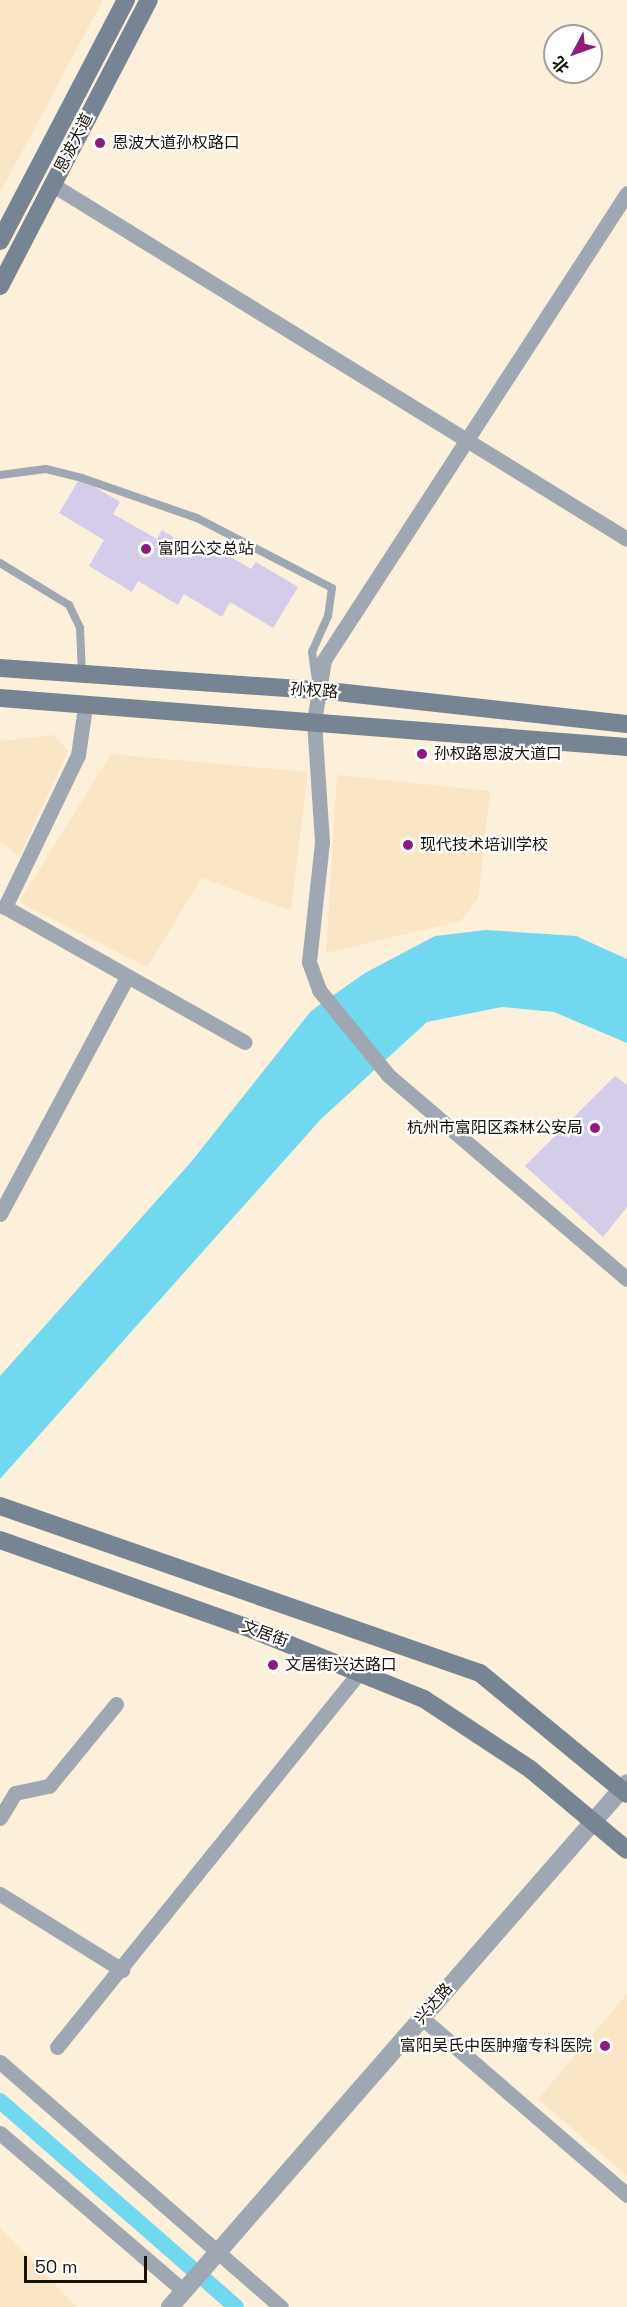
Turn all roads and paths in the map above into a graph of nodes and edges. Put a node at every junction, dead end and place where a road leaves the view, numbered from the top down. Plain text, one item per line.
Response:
1 (126, 0) edge
2 (149, 0) edge
3 (52, 185) junction
4 (627, 193) edge
5 (0, 241) edge
6 (0, 286) edge
7 (468, 444) junction
8 (0, 476) edge
9 (627, 539) edge
10 (0, 563) edge
11 (0, 668) edge
12 (82, 675) junction
13 (318, 691) junction
14 (0, 698) edge
15 (86, 707) junction
16 (314, 721) junction
17 (627, 724) edge
18 (627, 747) edge
19 (127, 977) junction
20 (245, 1042) dead end
21 (0, 1214) edge
22 (627, 1279) edge
23 (0, 1506) edge
24 (0, 1540) edge
25 (361, 1670) junction
26 (116, 1704) dead end
27 (625, 1789) edge
28 (0, 1818) edge
29 (594, 1821) junction
30 (627, 1850) edge
31 (0, 1894) edge
32 (122, 1970) junction
33 (422, 2018) junction
34 (57, 2047) dead end
35 (0, 2061) edge
36 (0, 2133) edge
37 (627, 2195) edge
38 (214, 2256) junction
39 (186, 2289) junction
40 (171, 2307) edge
41 (281, 2307) edge

1 - 5 main road, 恩波大道
2 - 3 main road, 恩波大道
3 - 6 main road, 恩波大道
3 - 7 street
4 - 7 street
7 - 9 street
7 - 13 street
8 - 13 lane
10 - 12 lane
11 - 12 main road, 孙权路
12 - 13 main road, 孙权路
13 - 16 street
13 - 17 main road, 孙权路
14 - 15 main road, 孙权路
15 - 16 main road, 孙权路
15 - 19 street
16 - 18 main road, 孙权路
16 - 22 street
19 - 20 street
19 - 21 street
23 - 27 main road, 文居街
24 - 25 main road, 文居街
25 - 29 main road, 文居街
25 - 32 street
26 - 28 street
27 - 29 street, 兴达路
29 - 30 main road, 文居街
29 - 33 street, 兴达路
31 - 32 street
32 - 34 street
33 - 37 street
33 - 38 street, 兴达路
35 - 38 street
36 - 39 street
38 - 39 street, 兴达路
38 - 41 street
39 - 40 street, 兴达路

